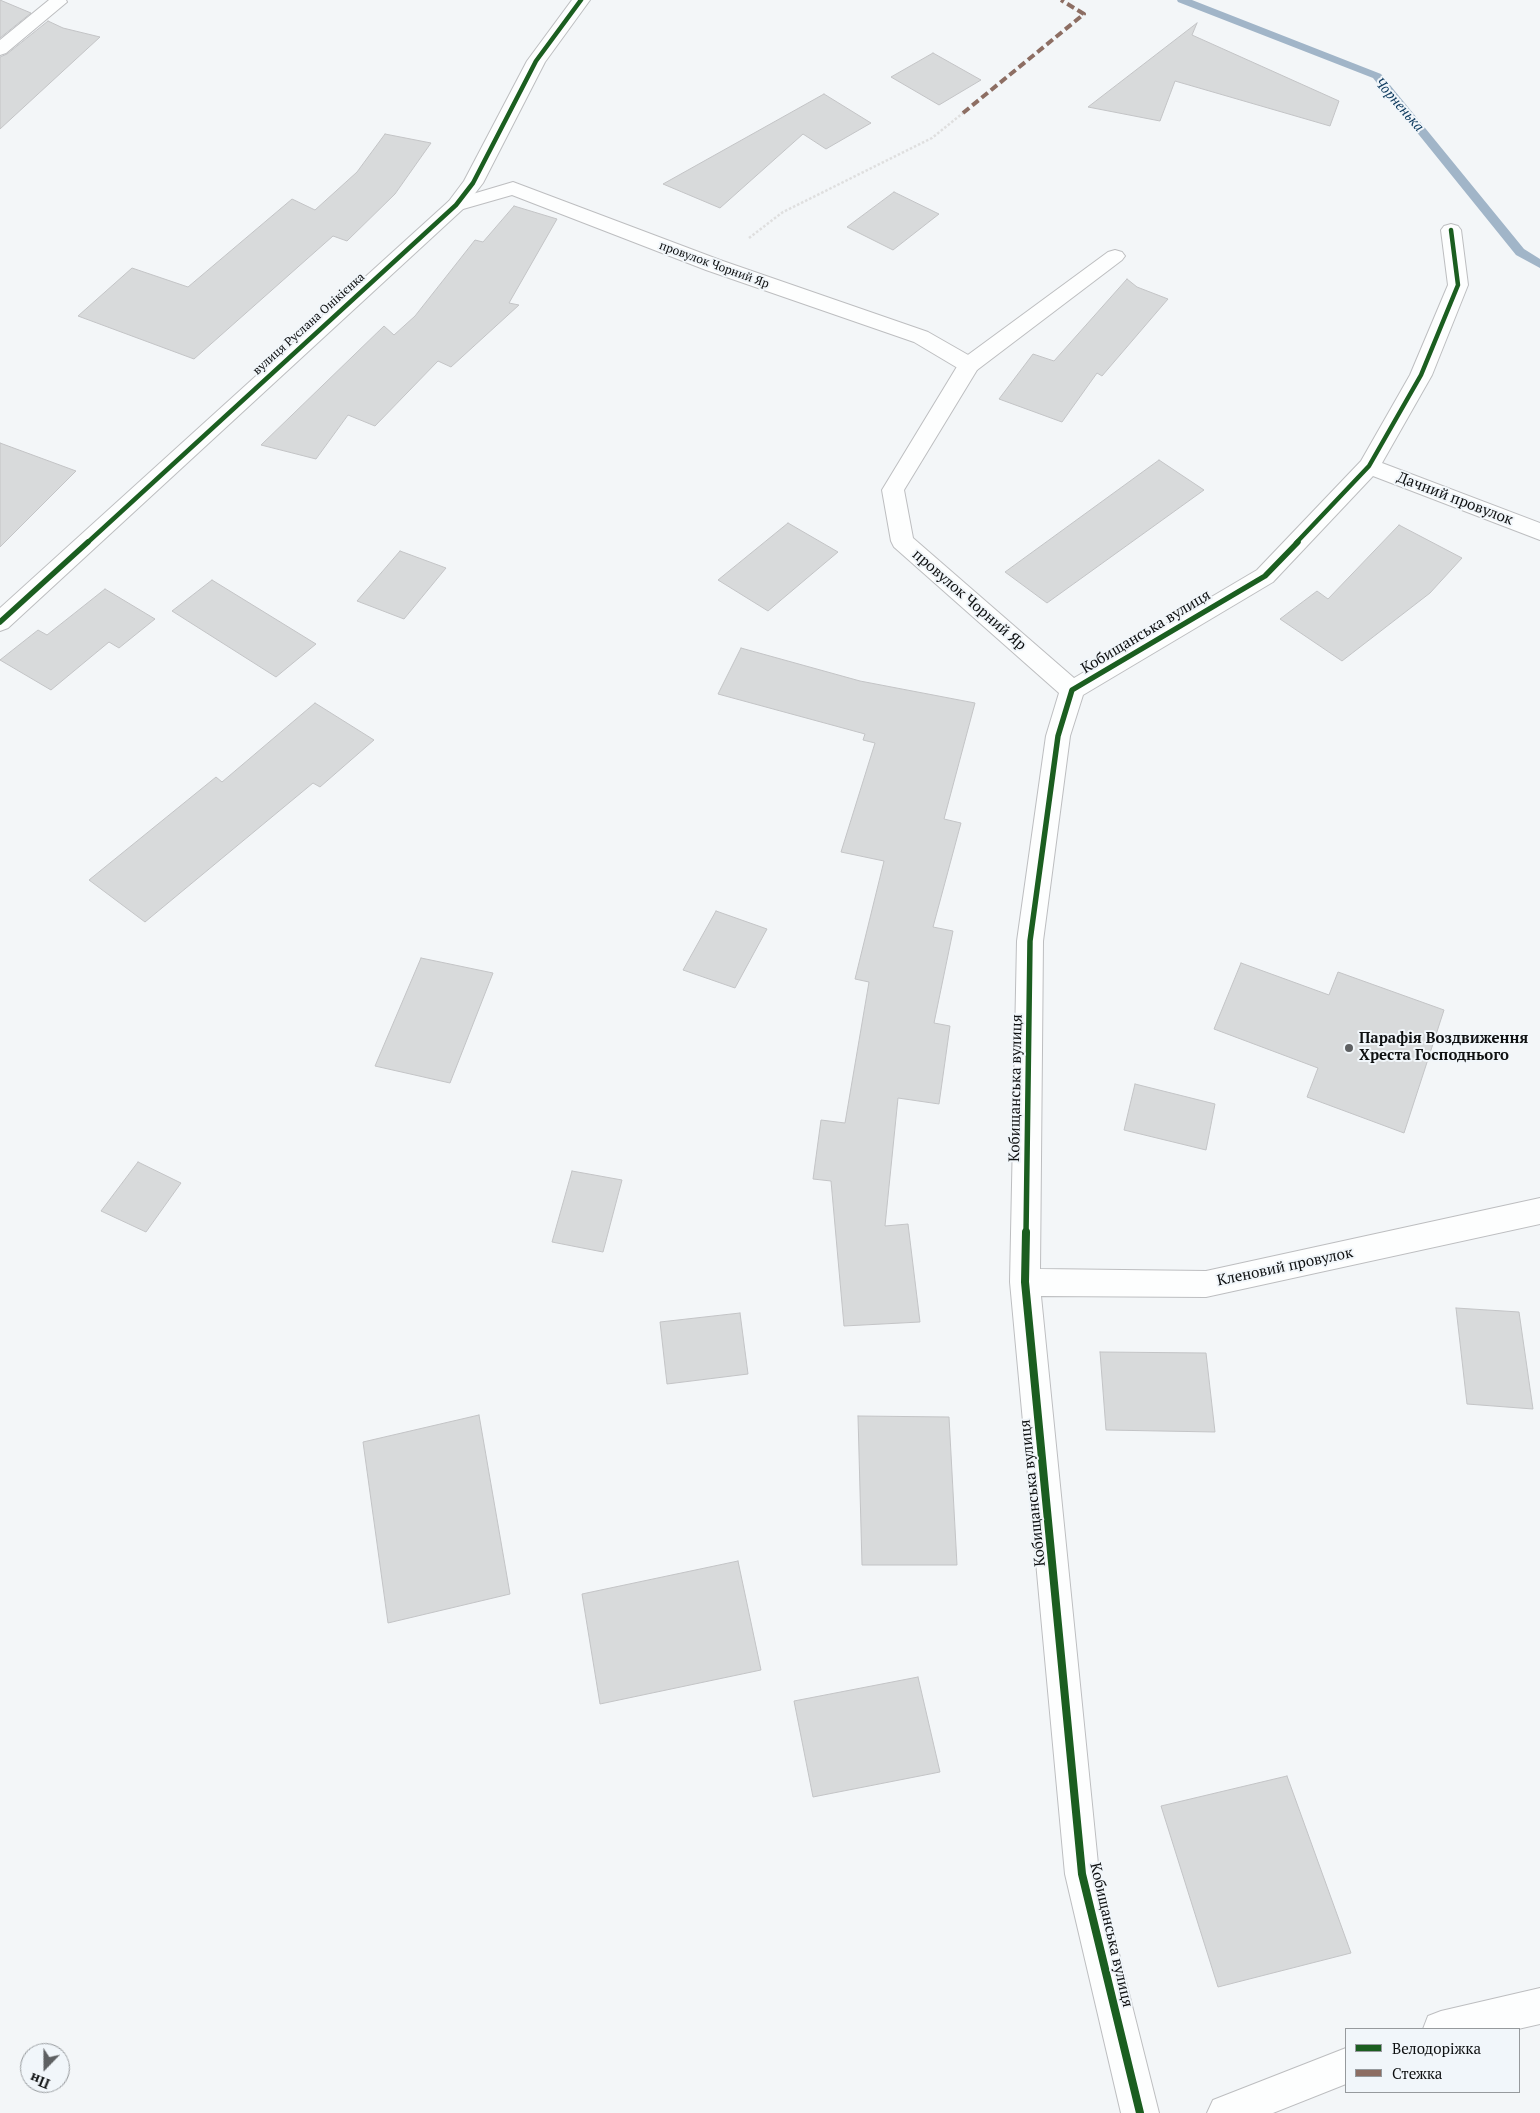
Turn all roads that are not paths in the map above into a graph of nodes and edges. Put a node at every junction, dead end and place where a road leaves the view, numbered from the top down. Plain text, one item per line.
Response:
1 (582, 0) edge
2 (58, 2) dead end
3 (0, 49) edge
4 (456, 205) junction
5 (1451, 230) dead end
6 (1115, 256) dead end
7 (969, 365) junction
8 (1370, 466) junction
9 (1540, 532) edge
10 (0, 622) edge
11 (1072, 690) junction
12 (1540, 1211) edge
13 (1025, 1282) junction
14 (1540, 2006) edge
15 (1445, 2028) edge
16 (1345, 2066) edge
17 (1140, 2113) edge
18 (1226, 2113) edge

1 - 4 street, вулиця Руслана Онікієнка
2 - 3 street
4 - 7 street, провулок Чорний Яр
4 - 10 street, вулиця Руслана Онікієнка
5 - 8 street, Кобищанська вулиця
6 - 7 street, провулок Чорний Яр
7 - 11 street, провулок Чорний Яр
8 - 9 street, Дачний провулок
8 - 11 street, Кобищанська вулиця
11 - 13 street, Кобищанська вулиця
12 - 13 street, Кленовий провулок
13 - 17 street, Кобищанська вулиця
14 - 15 street
16 - 18 street

